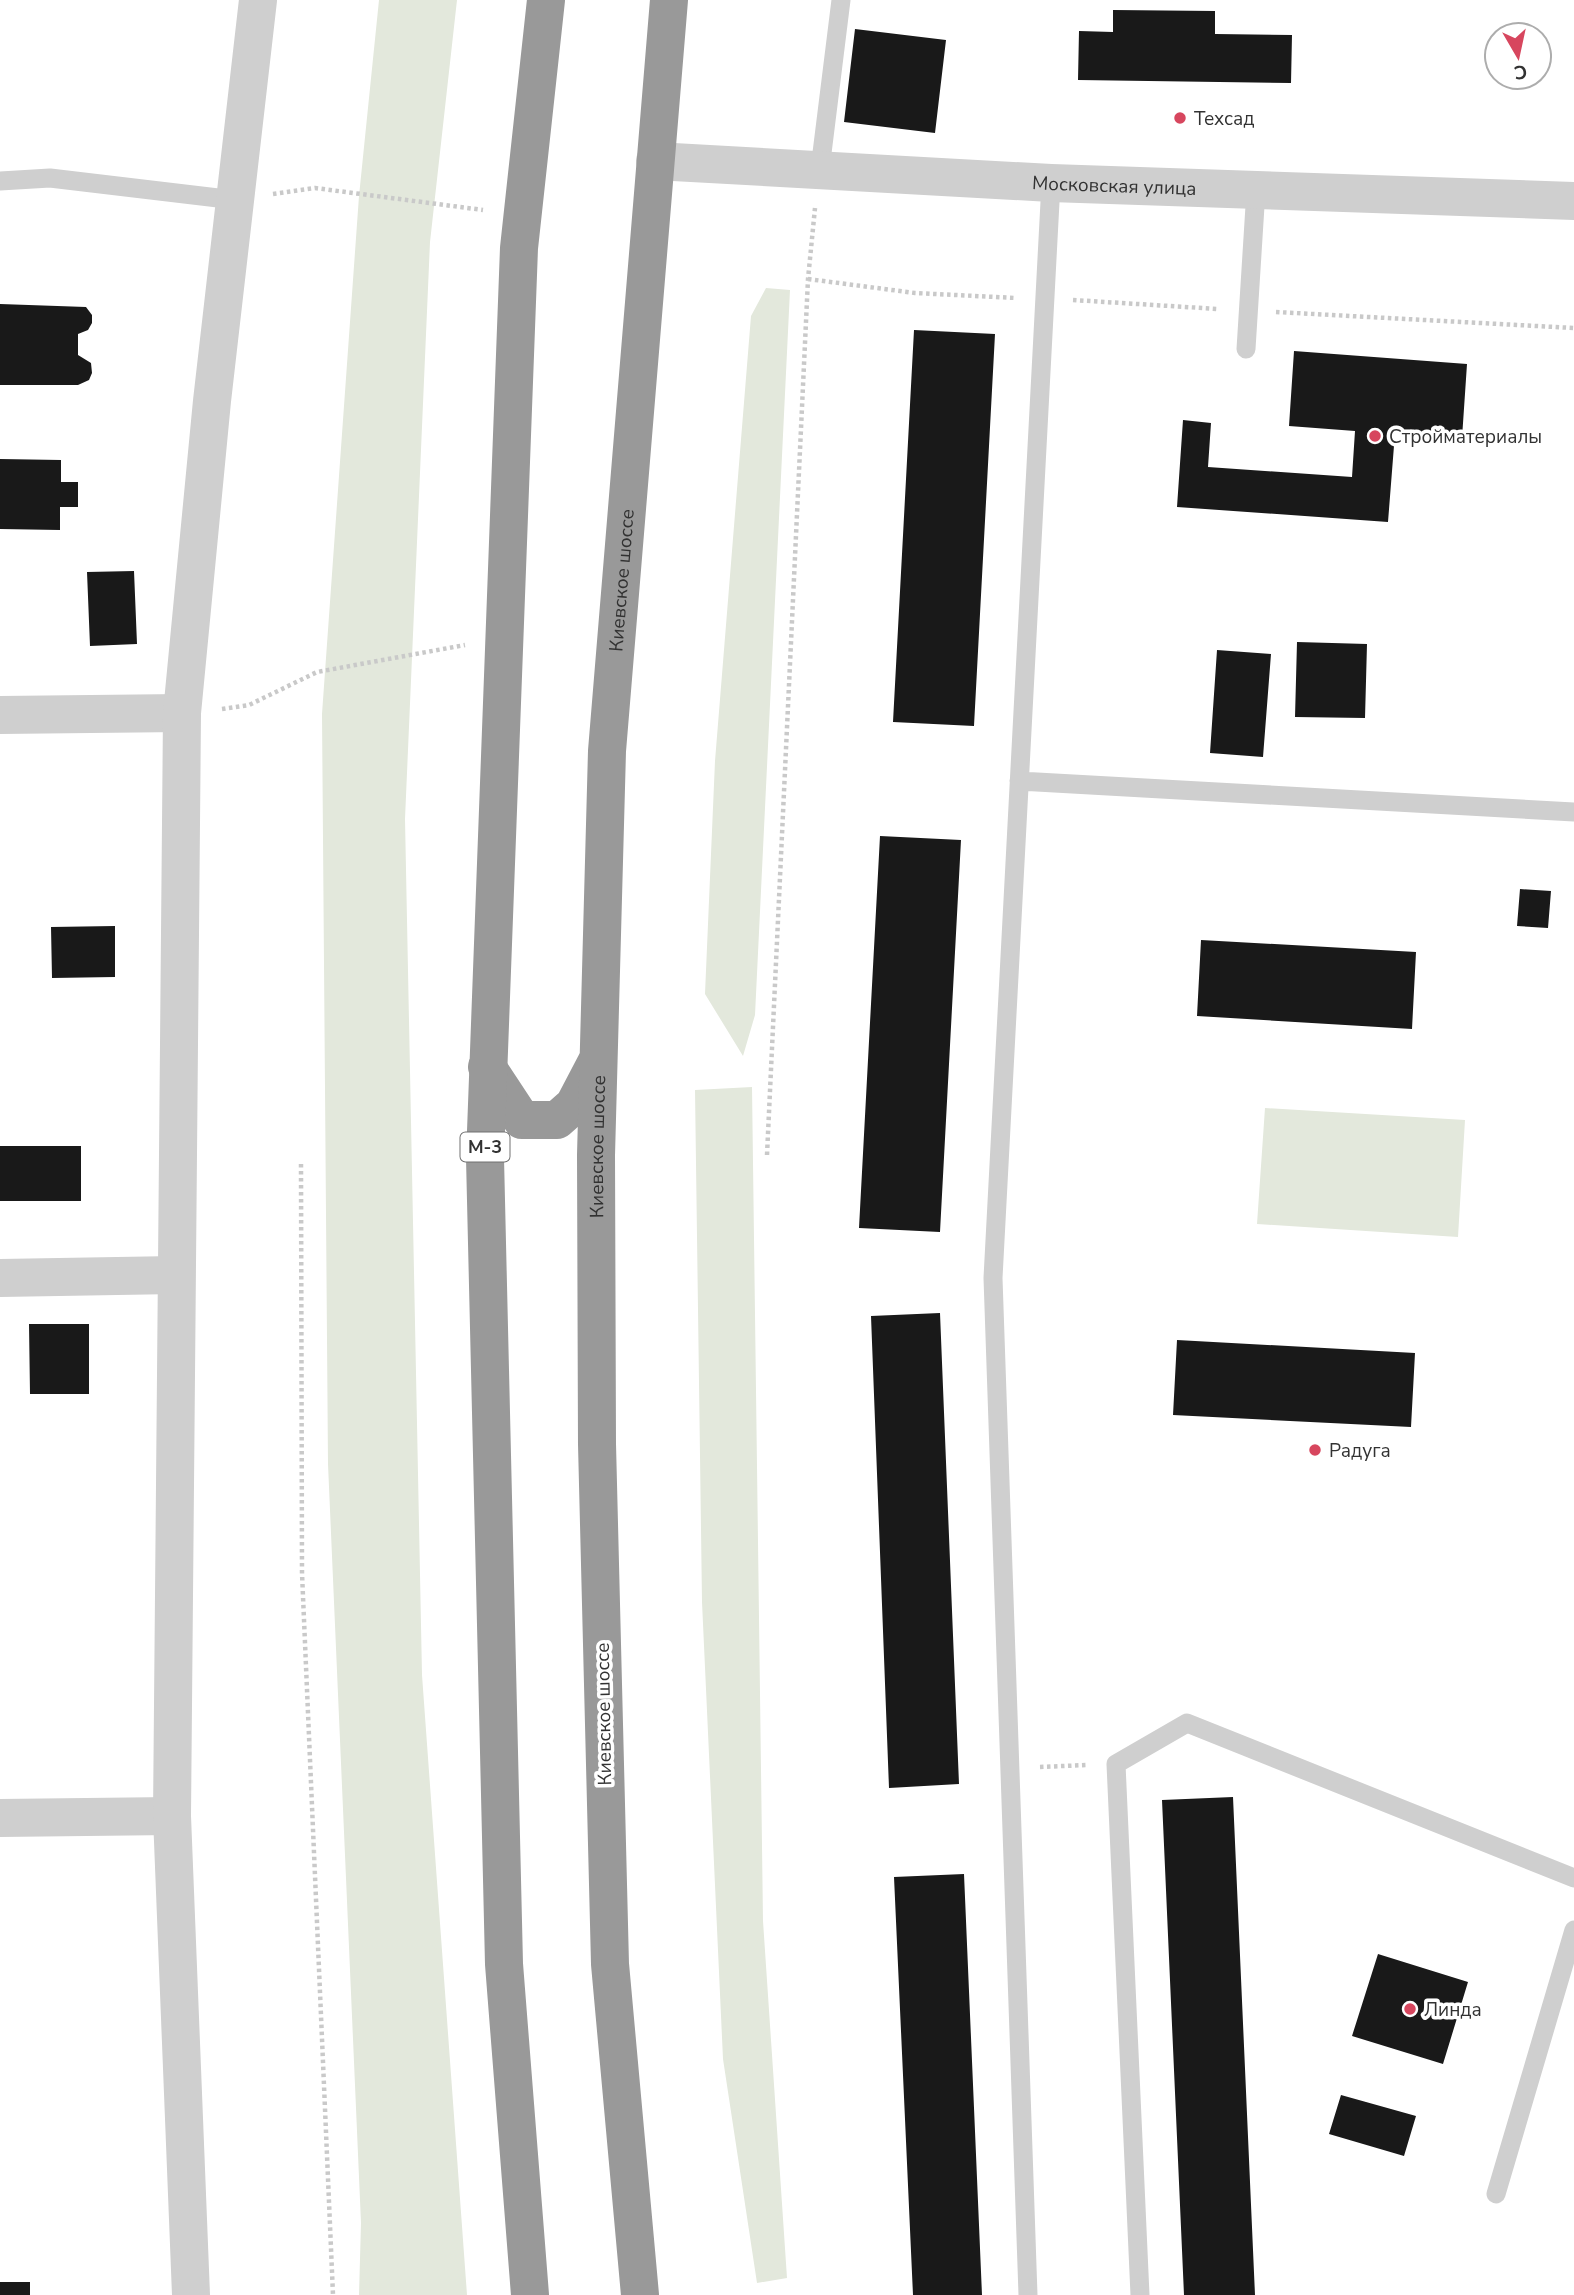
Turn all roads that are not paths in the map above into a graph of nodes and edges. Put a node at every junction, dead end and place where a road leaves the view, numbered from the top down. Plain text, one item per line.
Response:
1 (258, 0) edge
2 (546, 0) edge
3 (669, 0) edge
4 (841, 0) edge
5 (655, 161) junction
6 (820, 169) junction
7 (0, 181) edge
8 (1051, 183) junction
9 (1256, 190) junction
10 (235, 200) junction
11 (1574, 201) edge
12 (1246, 349) dead end
13 (183, 713) junction
14 (0, 715) edge
15 (1019, 781) junction
16 (1574, 812) edge
17 (598, 1059) junction
18 (487, 1067) junction
19 (176, 1275) junction
20 (0, 1278) edge
21 (172, 1816) junction
22 (0, 1818) edge
23 (1574, 1878) edge
24 (1574, 1930) edge
25 (1496, 2194) dead end
26 (191, 2295) edge
27 (530, 2295) edge
28 (640, 2295) edge
29 (1028, 2295) edge
30 (1140, 2295) edge

1 - 10 street
2 - 18 highway, М-3
3 - 5 highway, Киевское шоссе
4 - 6 lane
5 - 6 street, Московская улица
5 - 17 highway, Киевское шоссе
6 - 8 street, Московская улица
7 - 10 lane
8 - 9 street, Московская улица
8 - 15 lane
9 - 11 street, Московская улица
9 - 12 lane
10 - 13 street
13 - 14 street
13 - 19 street
15 - 16 lane
15 - 29 lane
17 - 18 highway
17 - 28 highway, Киевское шоссе
18 - 27 highway, М-3
19 - 20 street
19 - 21 street
21 - 22 street
21 - 26 street
23 - 30 lane
24 - 25 lane

